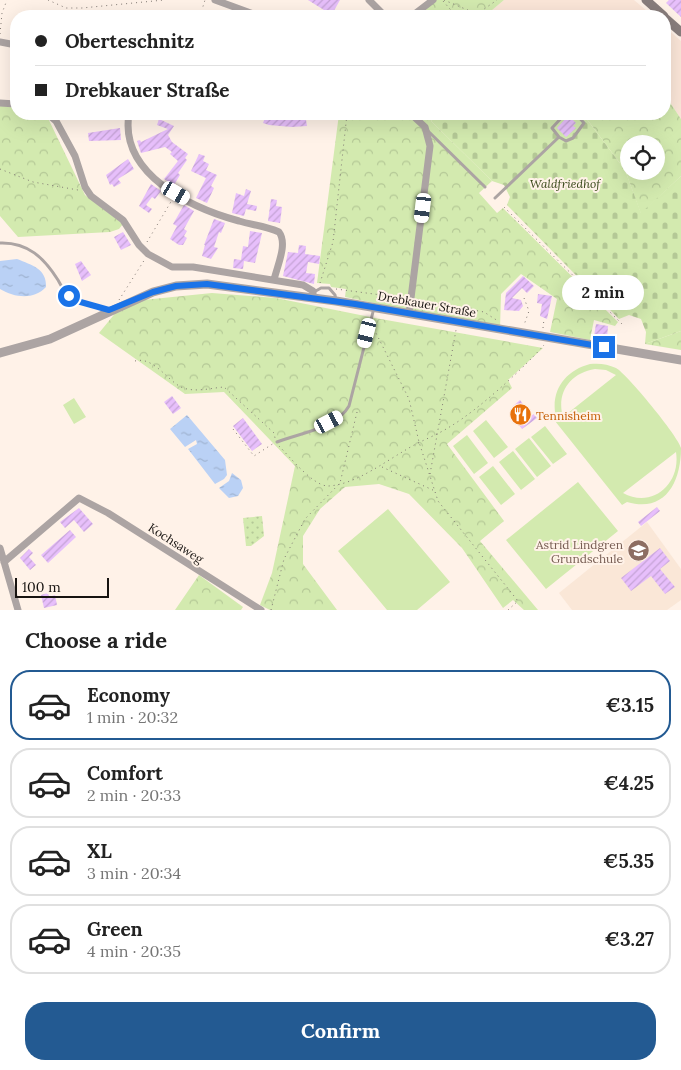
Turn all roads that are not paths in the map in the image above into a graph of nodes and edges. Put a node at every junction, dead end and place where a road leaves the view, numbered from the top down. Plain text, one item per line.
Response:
1 (215, 0) edge
2 (369, 0) edge
3 (433, 0) edge
4 (646, 0) edge
5 (242, 10) edge
6 (379, 10) edge
7 (420, 10) edge
8 (657, 10) edge
9 (671, 23) edge
10 (681, 32) edge
11 (55, 120) edge
12 (129, 120) edge
13 (417, 120) edge
14 (559, 120) edge
15 (581, 120) edge
16 (425, 127) junction
17 (559, 137) junction
18 (485, 187) dead end
19 (495, 198) dead end
20 (0, 243) edge
21 (274, 280) junction
22 (315, 293) junction
23 (336, 302) junction
24 (111, 309) junction
25 (373, 312) junction
26 (409, 314) junction
27 (0, 353) edge
28 (681, 360) edge
29 (276, 442) road end
30 (0, 548) edge
31 (4, 562) junction
32 (18, 610) edge
33 (260, 610) edge

1 - 5 street
2 - 6 street
3 - 7 street
4 - 8 main road
9 - 10 main road
11 - 21 street
12 - 21 street
13 - 16 street
14 - 17 lane
15 - 17 lane
16 - 18 lane
16 - 26 street
17 - 19 lane
20 - 24 lane
21 - 22 street
22 - 23 street, Drebkauer Straße
22 - 23 lane
22 - 24 street, Drebkauer Straße
23 - 25 street, Drebkauer Straße
24 - 27 street, Drebkauer Straße
25 - 26 street, Drebkauer Straße
25 - 29 lane
26 - 28 street, Drebkauer Straße
30 - 31 street
31 - 32 street
31 - 33 street, Kochsaweg

